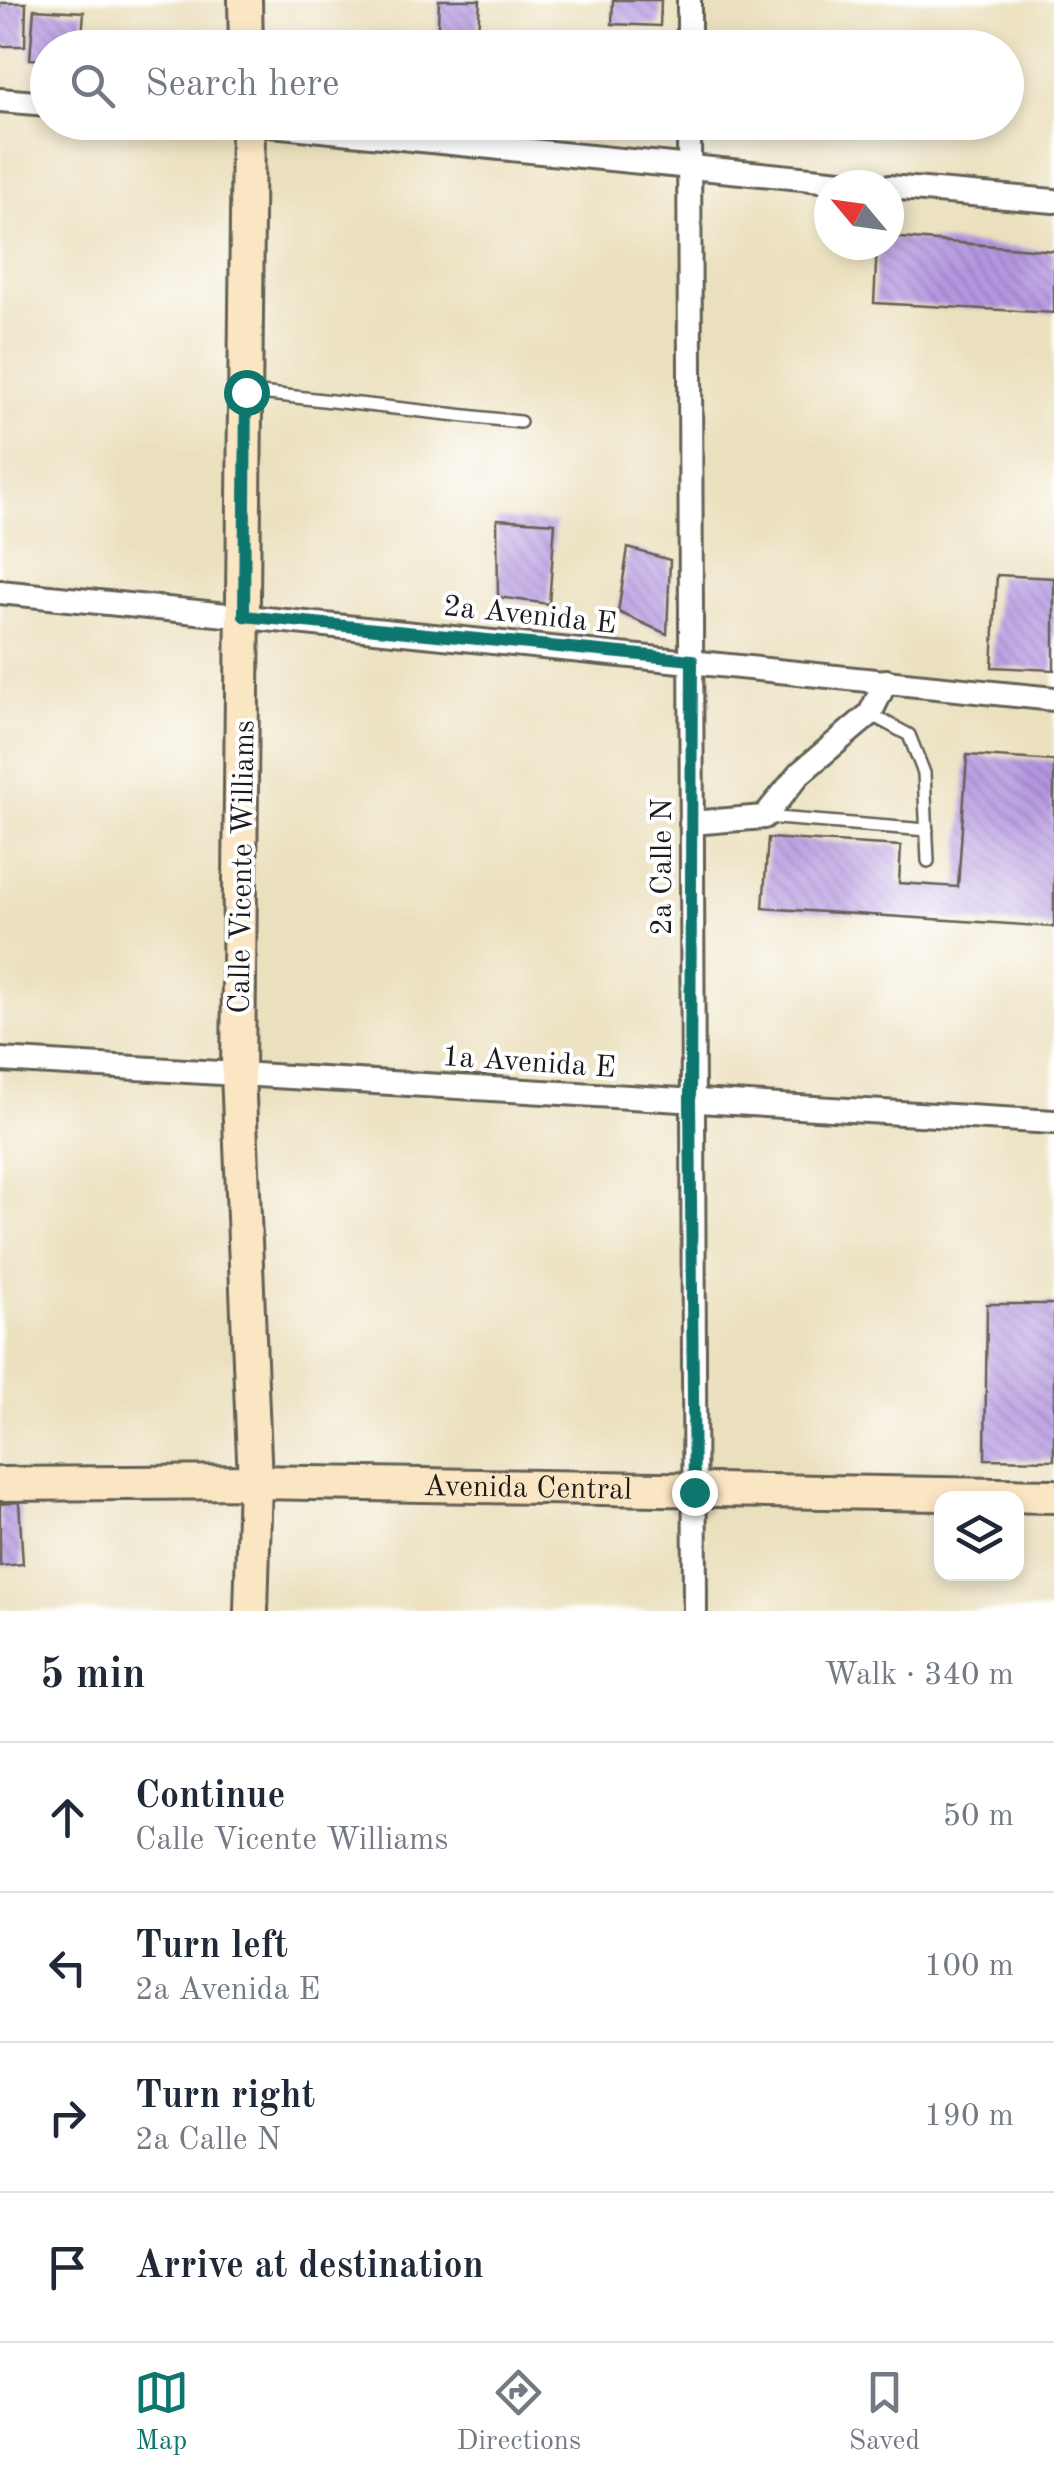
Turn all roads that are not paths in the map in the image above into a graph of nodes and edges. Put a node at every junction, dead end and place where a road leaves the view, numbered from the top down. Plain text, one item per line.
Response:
1 (245, 0) edge
2 (689, 0) edge
3 (246, 30) edge
4 (689, 30) edge
5 (0, 100) edge
6 (30, 102) edge
7 (246, 140) edge
8 (406, 140) edge
9 (689, 140) edge
10 (689, 170) junction
11 (814, 180) edge
12 (904, 187) edge
13 (1054, 201) edge
14 (246, 392) junction
15 (520, 422) dead end
16 (0, 592) edge
17 (244, 616) junction
18 (692, 660) junction
19 (886, 681) junction
20 (1054, 699) edge
21 (870, 714) junction
22 (764, 817) junction
23 (691, 822) junction
24 (926, 830) junction
25 (928, 861) dead end
26 (0, 1060) edge
27 (238, 1072) junction
28 (690, 1101) junction
29 (1054, 1122) edge
30 (255, 1482) junction
31 (0, 1484) edge
32 (694, 1492) junction
33 (1054, 1496) edge
34 (252, 1611) edge
35 (695, 1611) edge

1 - 3 main road
2 - 4 street
5 - 6 street
7 - 14 main road, Calle Vicente Williams
8 - 10 street
9 - 10 street, 2a Calle N
10 - 11 street
10 - 18 street, 2a Calle N
12 - 13 street
14 - 15 lane
14 - 17 main road, Calle Vicente Williams
16 - 17 street, 2a Avenida E
17 - 18 street, 2a Avenida E
17 - 27 main road, Calle Vicente Williams
18 - 19 street, 2a Avenida E
18 - 23 street, 2a Calle N
19 - 20 street, 2a Avenida E
19 - 21 street
21 - 22 street
21 - 24 lane
22 - 23 street
22 - 24 lane
23 - 28 street, 2a Calle N
24 - 25 lane
26 - 27 street, 1a Avenida E
27 - 28 street, 1a Avenida E
27 - 30 main road, Calle Vicente Williams
28 - 29 street, 1a Avenida E
28 - 32 street, 2a Calle N
30 - 31 main road, Avenida Central
30 - 32 main road, Avenida Central
30 - 34 main road, Calle Vicente Williams
32 - 33 main road, Avenida Central
32 - 35 street, 2a Calle N

